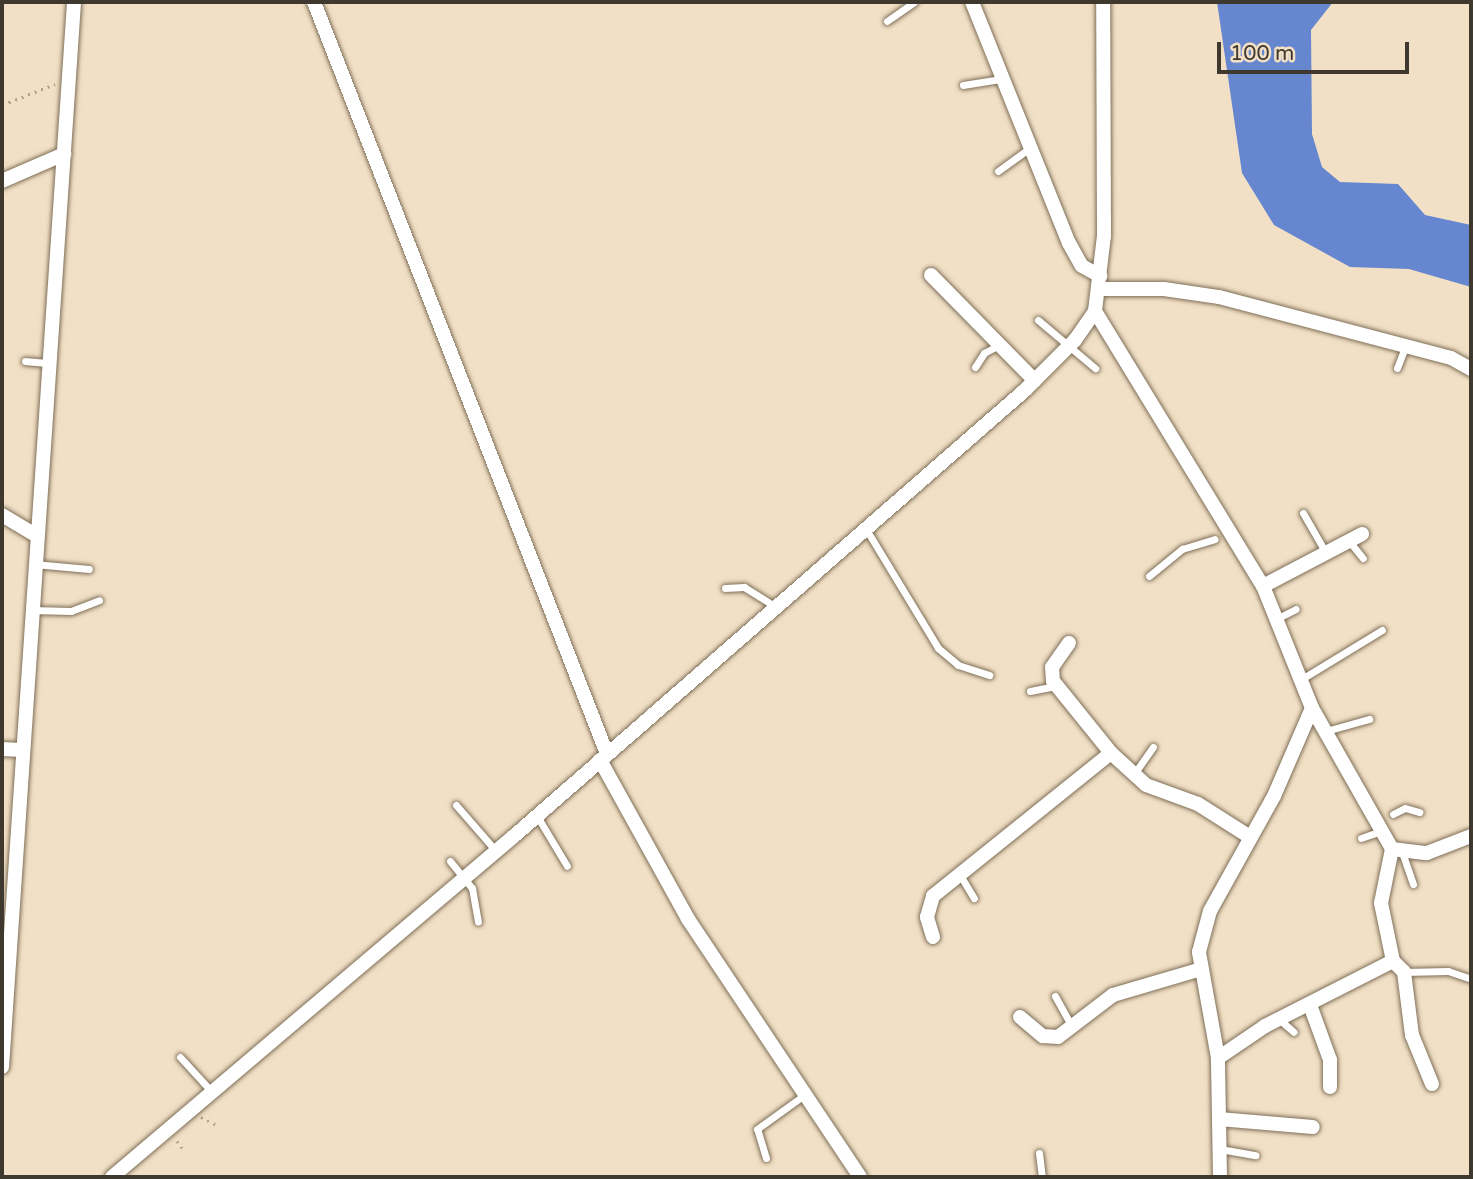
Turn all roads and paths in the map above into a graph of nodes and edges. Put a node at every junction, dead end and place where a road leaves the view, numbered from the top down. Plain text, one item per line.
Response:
1 (74, 2) edge
2 (314, 2) edge
3 (914, 2) edge
4 (972, 2) edge
5 (1103, 2) edge
6 (887, 21) dead end
7 (1002, 79) junction
8 (69, 81) junction
9 (963, 85) dead end
10 (2, 105) edge
11 (1030, 148) junction
12 (64, 154) junction
13 (998, 171) dead end
14 (2, 181) edge
15 (931, 275) dead end
16 (1099, 283) junction
17 (1095, 311) junction
18 (1038, 320) dead end
19 (999, 345) junction
20 (1070, 345) junction
21 (1405, 347) junction
22 (25, 361) dead end
23 (49, 363) junction
24 (975, 368) dead end
25 (1095, 368) dead end
26 (1396, 368) dead end
27 (1471, 369) edge
28 (1035, 381) junction
29 (1303, 513) dead end
30 (2, 515) edge
31 (866, 528) junction
32 (35, 535) junction
33 (1355, 537) joint
34 (1214, 539) dead end
35 (1326, 553) junction
36 (1363, 558) dead end
37 (33, 564) junction
38 (89, 569) dead end
39 (1149, 576) dead end
40 (1263, 586) junction
41 (725, 587) dead end
42 (99, 600) dead end
43 (776, 607) junction
44 (30, 610) junction
45 (1296, 610) dead end
46 (1276, 619) junction
47 (1382, 630) dead end
48 (1069, 643) dead end
49 (989, 675) dead end
50 (1300, 681) junction
51 (1056, 686) junction
52 (1030, 691) dead end
53 (1312, 708) junction
54 (1369, 719) dead end
55 (1325, 731) junction
56 (1153, 747) dead end
57 (2, 749) edge
58 (21, 750) junction
59 (1111, 753) junction
60 (604, 757) junction
61 (1133, 775) junction
62 (456, 805) dead end
63 (1419, 812) dead end
64 (1393, 814) dead end
65 (537, 815) junction
66 (1382, 825) junction
67 (1471, 836) edge
68 (1250, 837) junction
69 (1361, 838) dead end
70 (1397, 850) junction
71 (496, 851) junction
72 (450, 861) dead end
73 (567, 866) dead end
74 (958, 871) junction
75 (465, 877) junction
76 (1413, 884) dead end
77 (974, 898) dead end
78 (478, 921) dead end
79 (933, 937) dead end
80 (1399, 967) junction
81 (1198, 970) junction
82 (1471, 979) edge
83 (1055, 996) dead end
84 (1310, 1005) junction
85 (1020, 1017) dead end
86 (1280, 1020) junction
87 (1071, 1026) junction
88 (1294, 1032) dead end
89 (180, 1057) dead end
90 (1218, 1058) junction
91 (2, 1067) edge
92 (1432, 1084) dead end
93 (1330, 1087) dead end
94 (213, 1093) junction
95 (807, 1093) junction
96 (1219, 1119) junction
97 (1313, 1127) dead end
98 (1220, 1149) junction
99 (1039, 1153) dead end
100 (1255, 1155) dead end
101 (766, 1158) dead end
102 (112, 1177) edge
103 (860, 1177) edge
104 (1042, 1177) edge
105 (1220, 1177) edge

1 - 8 street
2 - 60 street
3 - 6 lane
4 - 7 street
5 - 16 street
7 - 9 lane
7 - 11 street
8 - 10 path
8 - 12 street
11 - 13 lane
11 - 16 street
12 - 14 street
12 - 23 street
15 - 19 street
16 - 17 street
16 - 21 street
17 - 20 street
17 - 40 street
18 - 20 lane
19 - 24 lane
19 - 28 street
20 - 25 lane
20 - 28 street
21 - 26 lane
21 - 27 street
22 - 23 lane
23 - 32 street
28 - 31 street
29 - 35 lane
30 - 32 street
31 - 43 street
31 - 49 lane
32 - 37 street
33 - 35 street
33 - 36 lane
34 - 39 lane
35 - 40 street
37 - 38 lane
37 - 44 street
40 - 46 street
41 - 43 lane
42 - 44 lane
43 - 60 street
44 - 58 street
45 - 46 lane
46 - 50 street
47 - 50 lane
48 - 51 street
50 - 53 street
51 - 52 lane
51 - 59 street
53 - 55 street
53 - 68 street
54 - 55 lane
55 - 66 street
56 - 61 lane
57 - 58 street
58 - 91 street
59 - 61 street
59 - 74 street
60 - 65 street
60 - 95 street
61 - 68 street
62 - 71 lane
63 - 64 lane
65 - 71 street
65 - 73 lane
66 - 69 lane
66 - 70 street
67 - 70 street
68 - 81 street
70 - 76 lane
70 - 80 street
71 - 75 street
72 - 75 lane
74 - 77 lane
74 - 79 street
75 - 78 lane
75 - 94 street
80 - 82 lane
80 - 84 street
80 - 92 street
81 - 87 street
81 - 90 street
83 - 87 lane
84 - 86 street
84 - 93 street
85 - 87 street
86 - 88 lane
86 - 90 street
89 - 94 lane
90 - 96 street
94 - 102 street
95 - 101 lane
95 - 103 street
96 - 97 street
96 - 98 street
98 - 100 lane
98 - 105 street
99 - 104 lane

